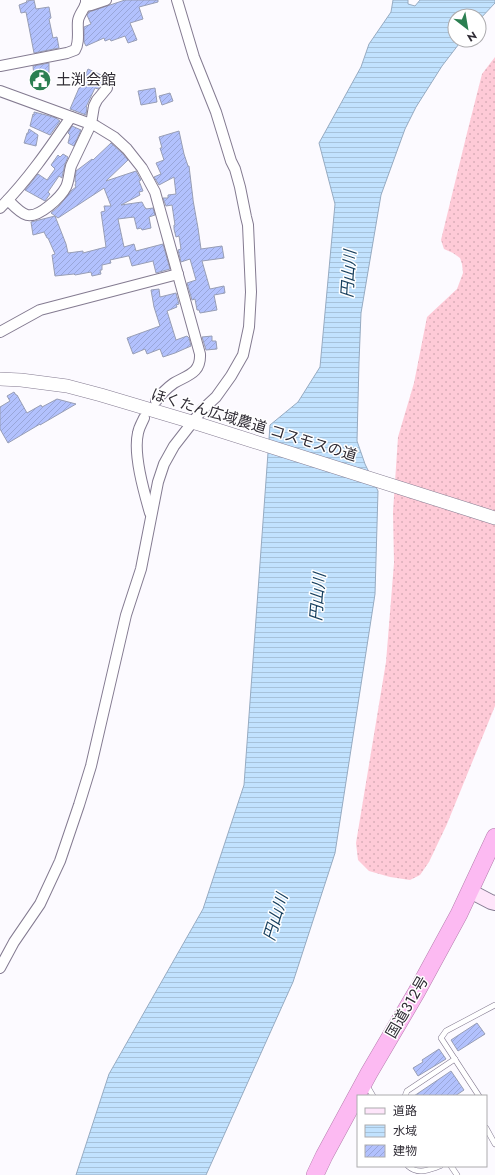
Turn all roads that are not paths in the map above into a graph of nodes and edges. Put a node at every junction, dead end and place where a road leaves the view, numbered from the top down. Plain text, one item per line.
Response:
1 (106, 0) edge
2 (177, 0) edge
3 (85, 3) edge
4 (0, 66) edge
5 (107, 88) dead end
6 (0, 92) edge
7 (71, 117) junction
8 (91, 124) junction
9 (8, 200) junction
10 (0, 208) edge
11 (178, 274) junction
12 (0, 332) edge
13 (0, 379) edge
14 (156, 401) dead end
15 (144, 418) dead end
16 (197, 424) junction
17 (151, 516) junction
18 (495, 518) edge
19 (495, 838) edge
20 (470, 891) junction
21 (495, 903) edge
22 (0, 968) edge
23 (495, 1005) edge
24 (455, 1059) junction
25 (365, 1081) junction
26 (357, 1095) edge
27 (372, 1095) edge
28 (405, 1095) edge
29 (478, 1095) edge
30 (357, 1096) edge
31 (487, 1130) edge
32 (495, 1144) edge
33 (409, 1167) edge
34 (437, 1167) edge
35 (315, 1175) edge

1 - 3 street
2 - 16 street
3 - 4 street
5 - 8 street
6 - 7 street
7 - 8 street
7 - 9 street
8 - 9 street
8 - 11 street
9 - 10 street
11 - 12 street
11 - 14 street
13 - 16 street, ほくたん広域農道 コスモスの道
15 - 17 street
16 - 17 street
16 - 18 street, ほくたん広域農道 コスモスの道
17 - 22 street
19 - 20 highway, 国道312号
20 - 21 main road
20 - 25 highway, 国道312号
23 - 24 lane
24 - 28 lane
24 - 29 lane
25 - 26 highway, 国道312号
25 - 27 lane
30 - 35 highway, 国道312号
31 - 32 lane
33 - 34 lane

